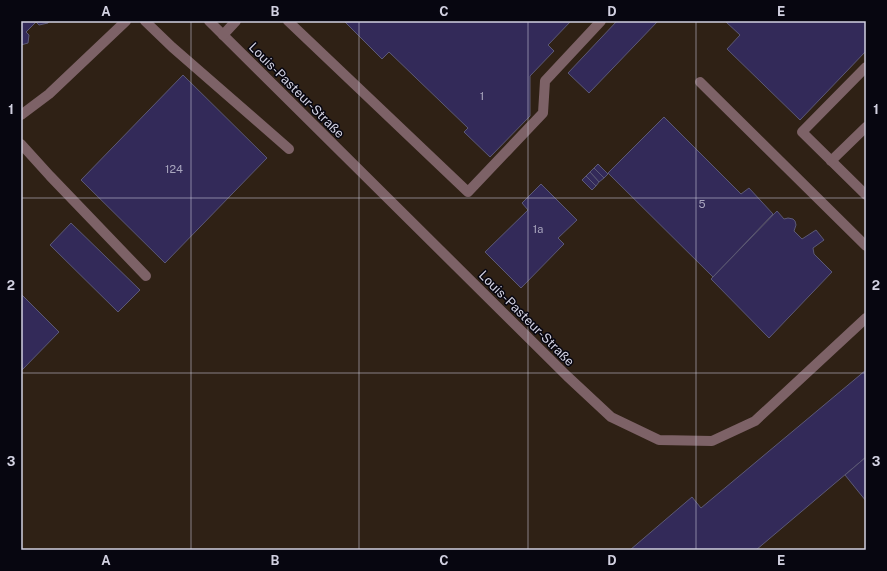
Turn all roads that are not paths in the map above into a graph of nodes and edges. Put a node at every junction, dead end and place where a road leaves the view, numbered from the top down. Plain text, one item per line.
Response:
1 (126, 21) edge
2 (145, 21) edge
3 (209, 21) edge
4 (236, 21) edge
5 (288, 21) edge
6 (600, 21) edge
7 (223, 35) junction
8 (866, 67) edge
9 (700, 82) dead end
10 (21, 115) edge
11 (866, 127) edge
12 (21, 144) edge
13 (289, 149) dead end
14 (831, 161) junction
15 (866, 195) edge
16 (866, 246) edge
17 (146, 276) dead end
18 (866, 318) edge

1 - 10 street
2 - 13 street
3 - 7 street, Louis-Pasteur-Straße
4 - 7 street
5 - 6 street
7 - 18 street, Louis-Pasteur-Straße
8 - 14 street
9 - 16 street
11 - 14 street
12 - 17 street
14 - 15 street

